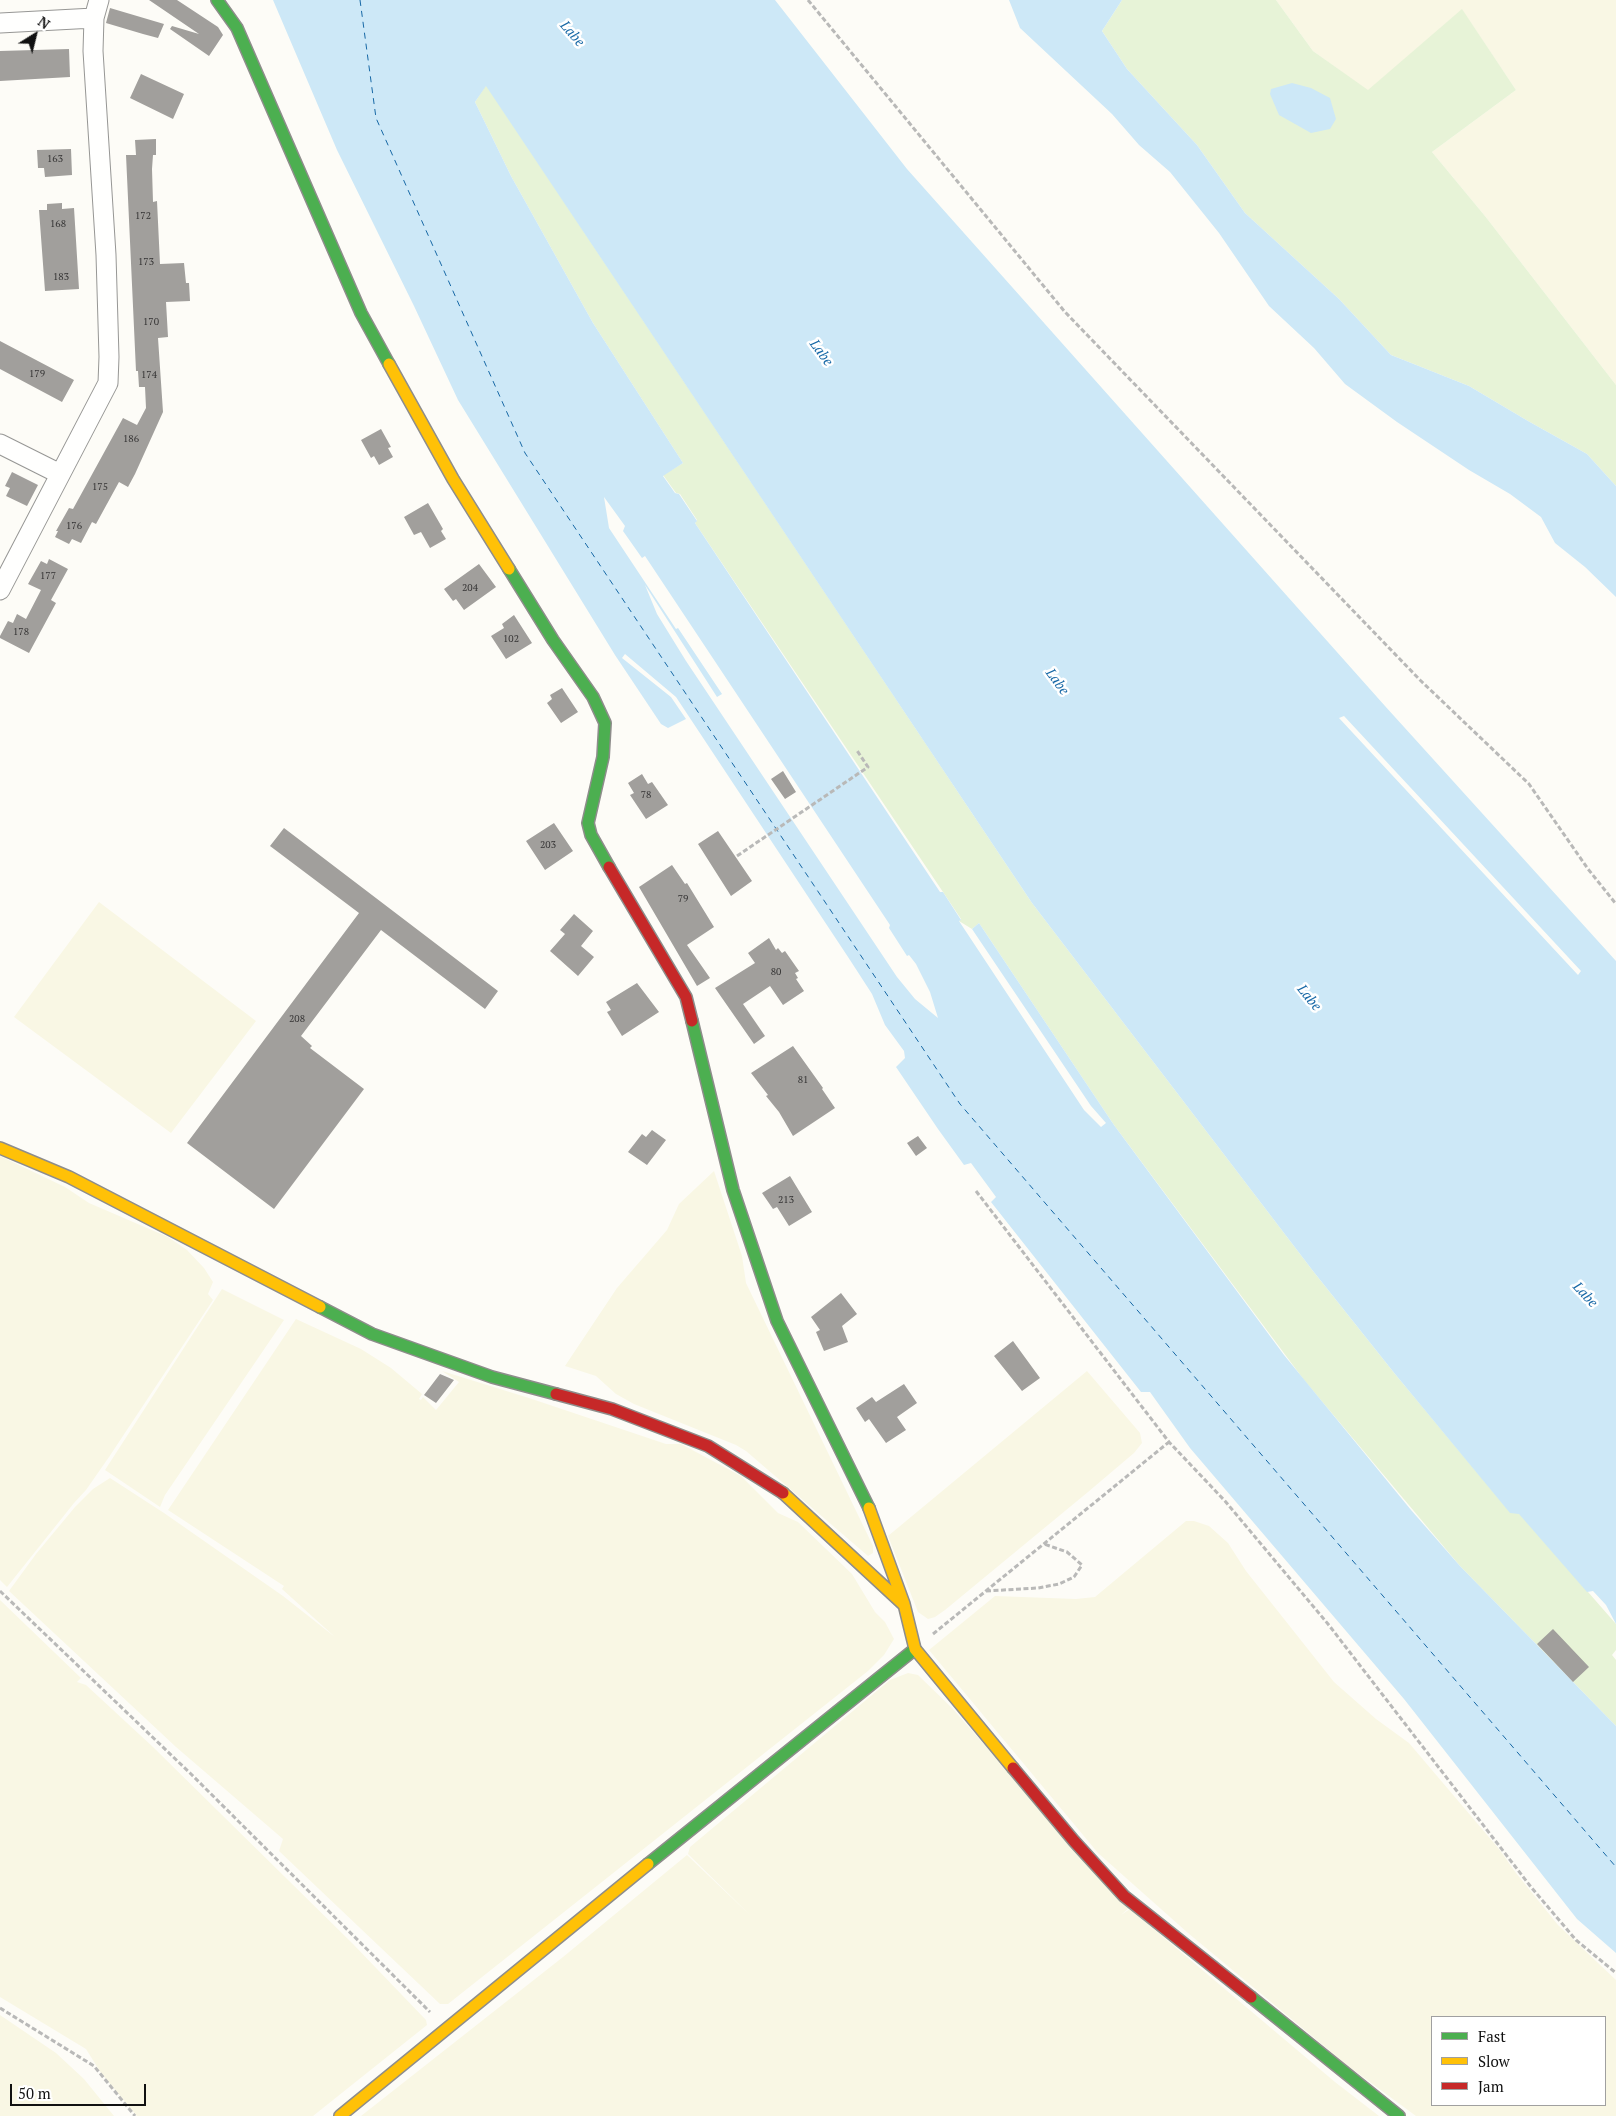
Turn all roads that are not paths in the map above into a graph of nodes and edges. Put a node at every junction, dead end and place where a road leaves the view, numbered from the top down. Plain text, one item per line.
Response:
1 (99, 0) edge
2 (217, 0) edge
3 (94, 18) junction
4 (0, 23) edge
5 (0, 444) edge
6 (60, 474) junction
7 (0, 590) edge
8 (0, 1148) edge
9 (904, 1604) junction
10 (915, 1649) junction
11 (340, 2116) edge
12 (1399, 2116) edge

1 - 3 street
2 - 9 street
3 - 4 street
3 - 6 street
5 - 6 street
6 - 7 street
8 - 9 street
9 - 10 street
10 - 11 street
10 - 12 street

